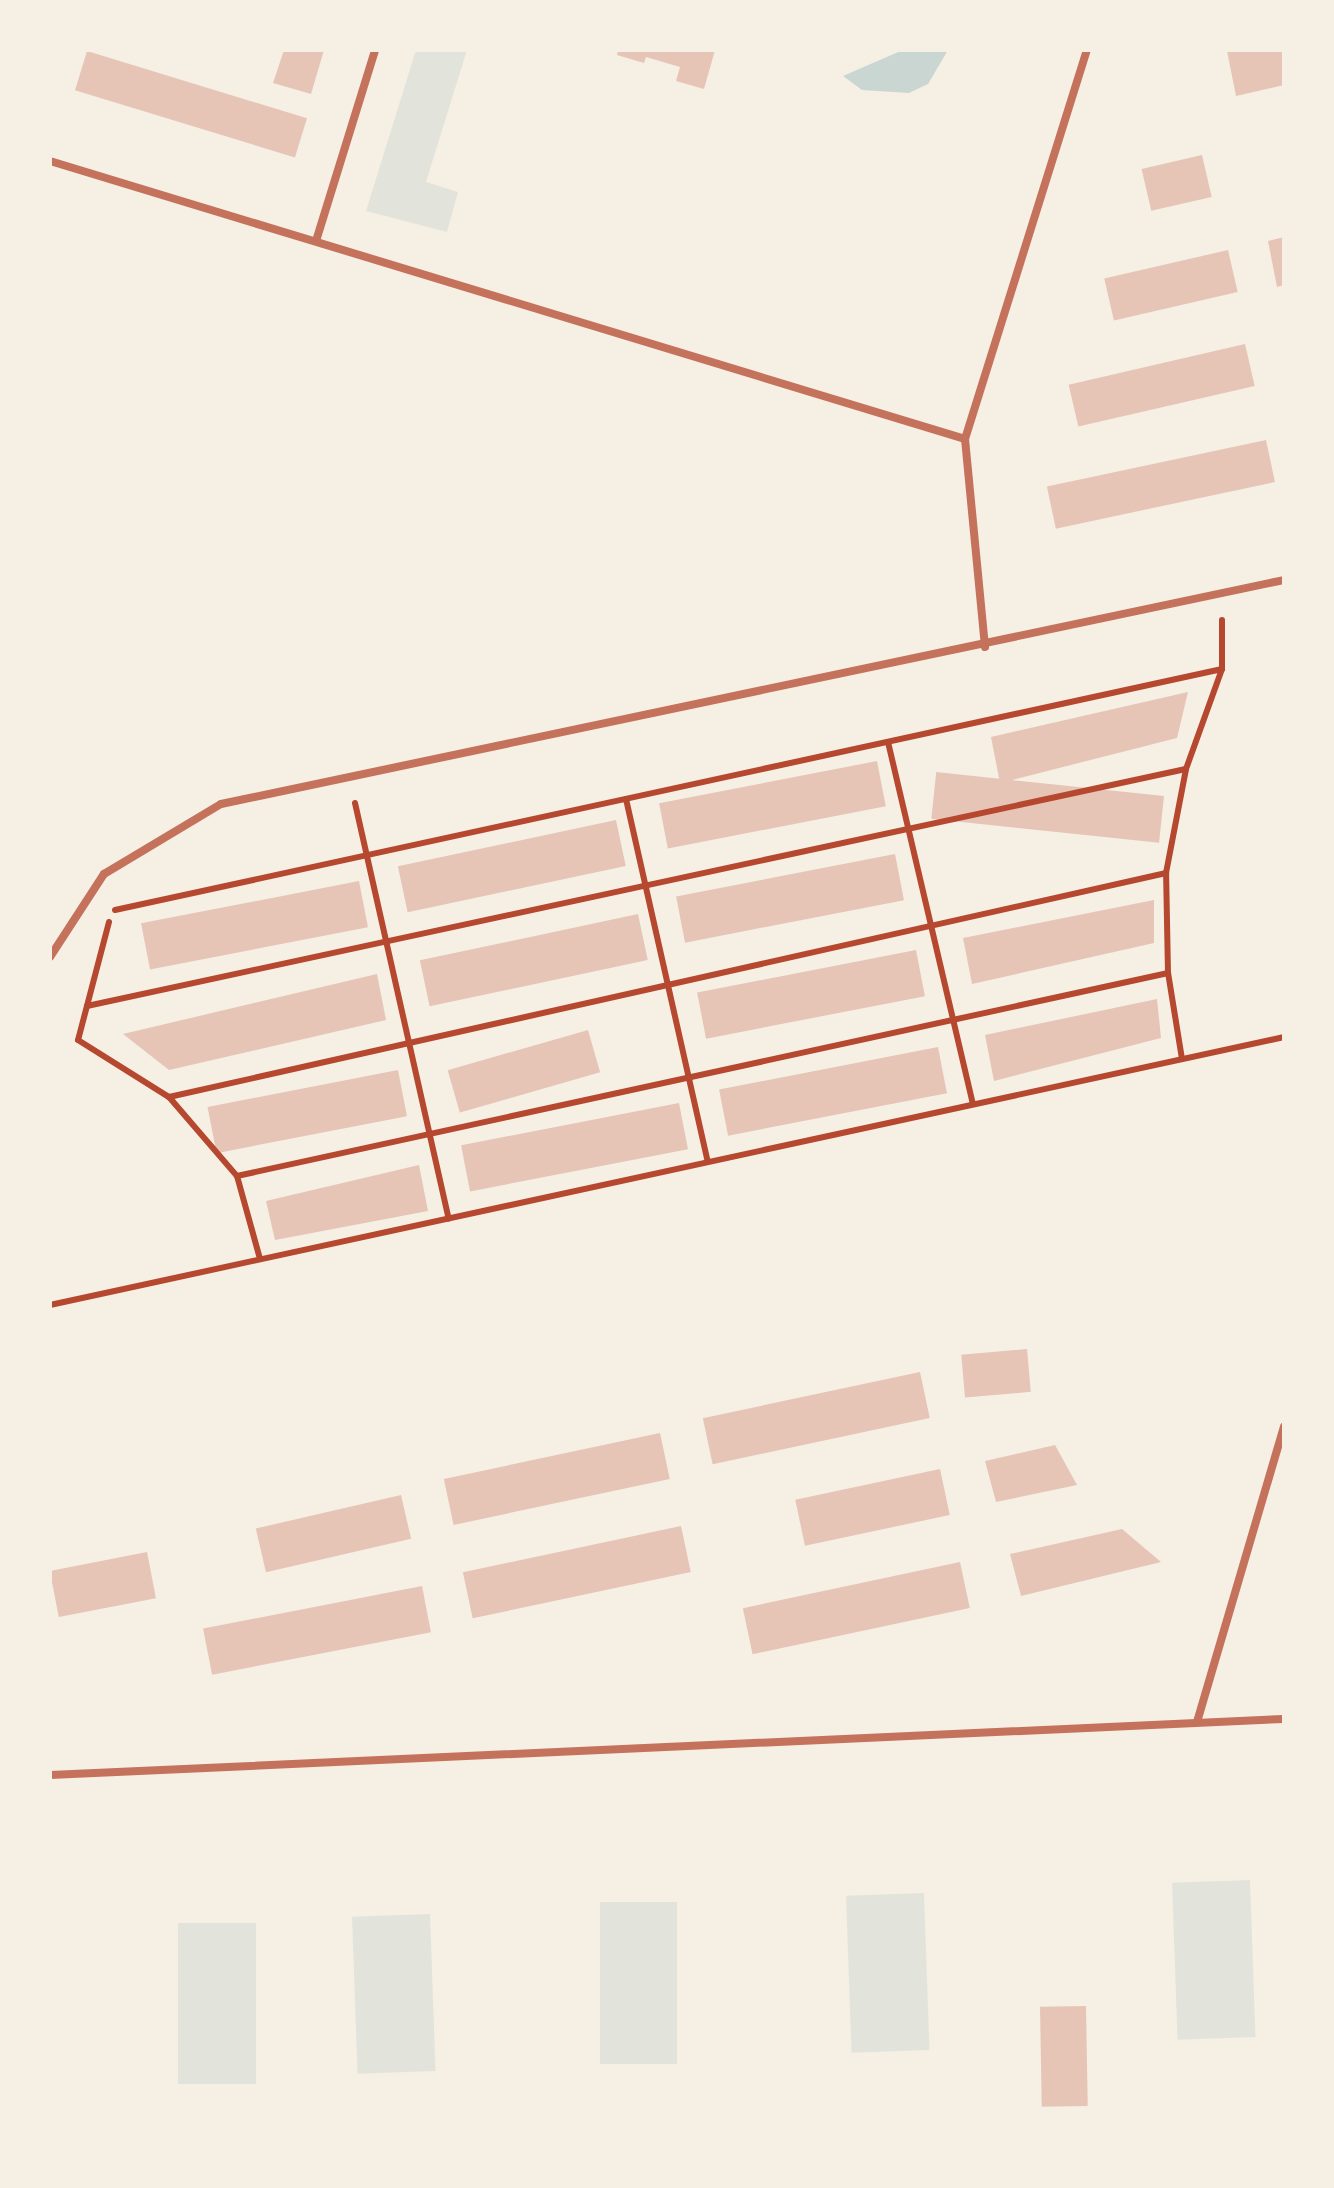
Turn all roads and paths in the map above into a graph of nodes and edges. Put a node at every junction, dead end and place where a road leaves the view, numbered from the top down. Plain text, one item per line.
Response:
1 (374, 50) edge
2 (1087, 50) edge
3 (50, 160) edge
4 (316, 242) junction
5 (966, 439) junction
6 (1284, 580) edge
7 (1222, 594) junction
8 (984, 646) junction
9 (1222, 669) junction
10 (888, 742) junction
11 (1186, 768) junction
12 (350, 777) junction
13 (626, 799) junction
14 (913, 828) junction
15 (366, 855) junction
16 (1166, 873) junction
17 (645, 885) junction
18 (112, 911) junction
19 (74, 919) junction
20 (931, 926) junction
21 (387, 941) junction
22 (50, 957) edge
23 (1168, 973) junction
24 (668, 984) junction
25 (88, 1006) junction
26 (954, 1020) junction
27 (1284, 1037) edge
28 (410, 1042) junction
29 (1182, 1059) junction
30 (689, 1077) junction
31 (169, 1096) junction
32 (972, 1104) junction
33 (434, 1133) junction
34 (708, 1162) junction
35 (237, 1176) junction
36 (449, 1218) junction
37 (260, 1259) junction
38 (50, 1305) edge
39 (1284, 1427) edge
40 (1284, 1719) edge
41 (1197, 1722) junction
42 (50, 1775) edge

1 - 4 lane
2 - 5 lane
3 - 4 lane
4 - 5 lane
5 - 8 lane
6 - 7 lane
7 - 8 lane
7 - 9 path
8 - 12 lane
9 - 10 path
9 - 11 path
10 - 13 path
10 - 14 path
11 - 14 path
11 - 16 path
12 - 15 path
12 - 19 lane
13 - 15 path
13 - 17 path
14 - 17 path
14 - 20 path
15 - 18 path
15 - 21 path
16 - 20 path
16 - 23 path
17 - 21 path
17 - 24 path
18 - 19 path
18 - 25 path
19 - 22 lane
20 - 24 path
20 - 26 path
21 - 25 path
21 - 28 path
23 - 26 path
23 - 29 path
24 - 28 path
24 - 30 path
25 - 31 path
26 - 30 path
26 - 32 path
27 - 29 path
28 - 31 path
28 - 33 path
29 - 32 path
30 - 33 path
30 - 34 path
31 - 35 path
32 - 34 path
33 - 35 path
33 - 36 path
34 - 36 path
35 - 37 path
36 - 37 path
37 - 38 path
39 - 41 lane
40 - 41 lane
41 - 42 lane

